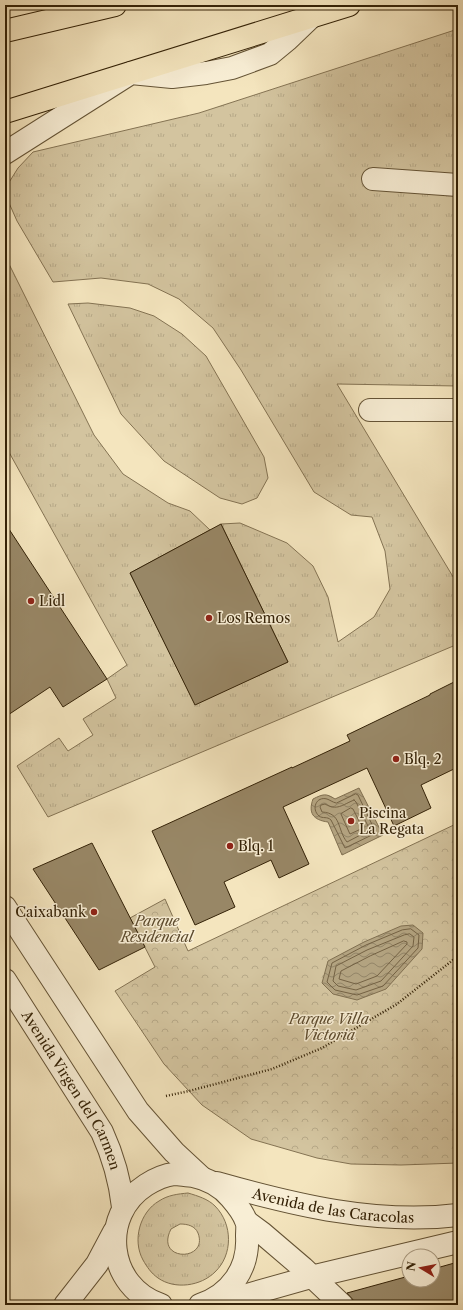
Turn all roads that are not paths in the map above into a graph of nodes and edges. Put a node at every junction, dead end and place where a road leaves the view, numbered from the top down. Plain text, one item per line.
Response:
1 (116, 5) edge
2 (349, 5) edge
3 (5, 31) edge
4 (131, 73) junction
5 (5, 112) edge
6 (5, 153) edge
7 (373, 179) dead end
8 (458, 185) edge
9 (370, 410) dead end
10 (458, 410) edge
11 (5, 907) edge
12 (5, 980) edge
13 (206, 1180) junction
14 (123, 1207) junction
15 (458, 1215) edge
16 (247, 1222) junction
17 (115, 1229) junction
18 (458, 1242) edge
19 (312, 1277) junction
20 (205, 1303) edge
21 (65, 1305) edge
22 (161, 1305) edge
23 (342, 1305) edge

1 - 3 highway
2 - 4 highway
4 - 5 highway
4 - 6 street
7 - 8 street
9 - 10 street
11 - 13 street
12 - 14 street, Avenida Virgen del Carmen
13 - 14 street, Avenida de las Caracolas
13 - 15 street, Avenida de las Caracolas
13 - 16 street
14 - 17 street
16 - 19 street
16 - 20 street
17 - 21 street
17 - 22 street
18 - 19 street
19 - 20 street
19 - 23 street

